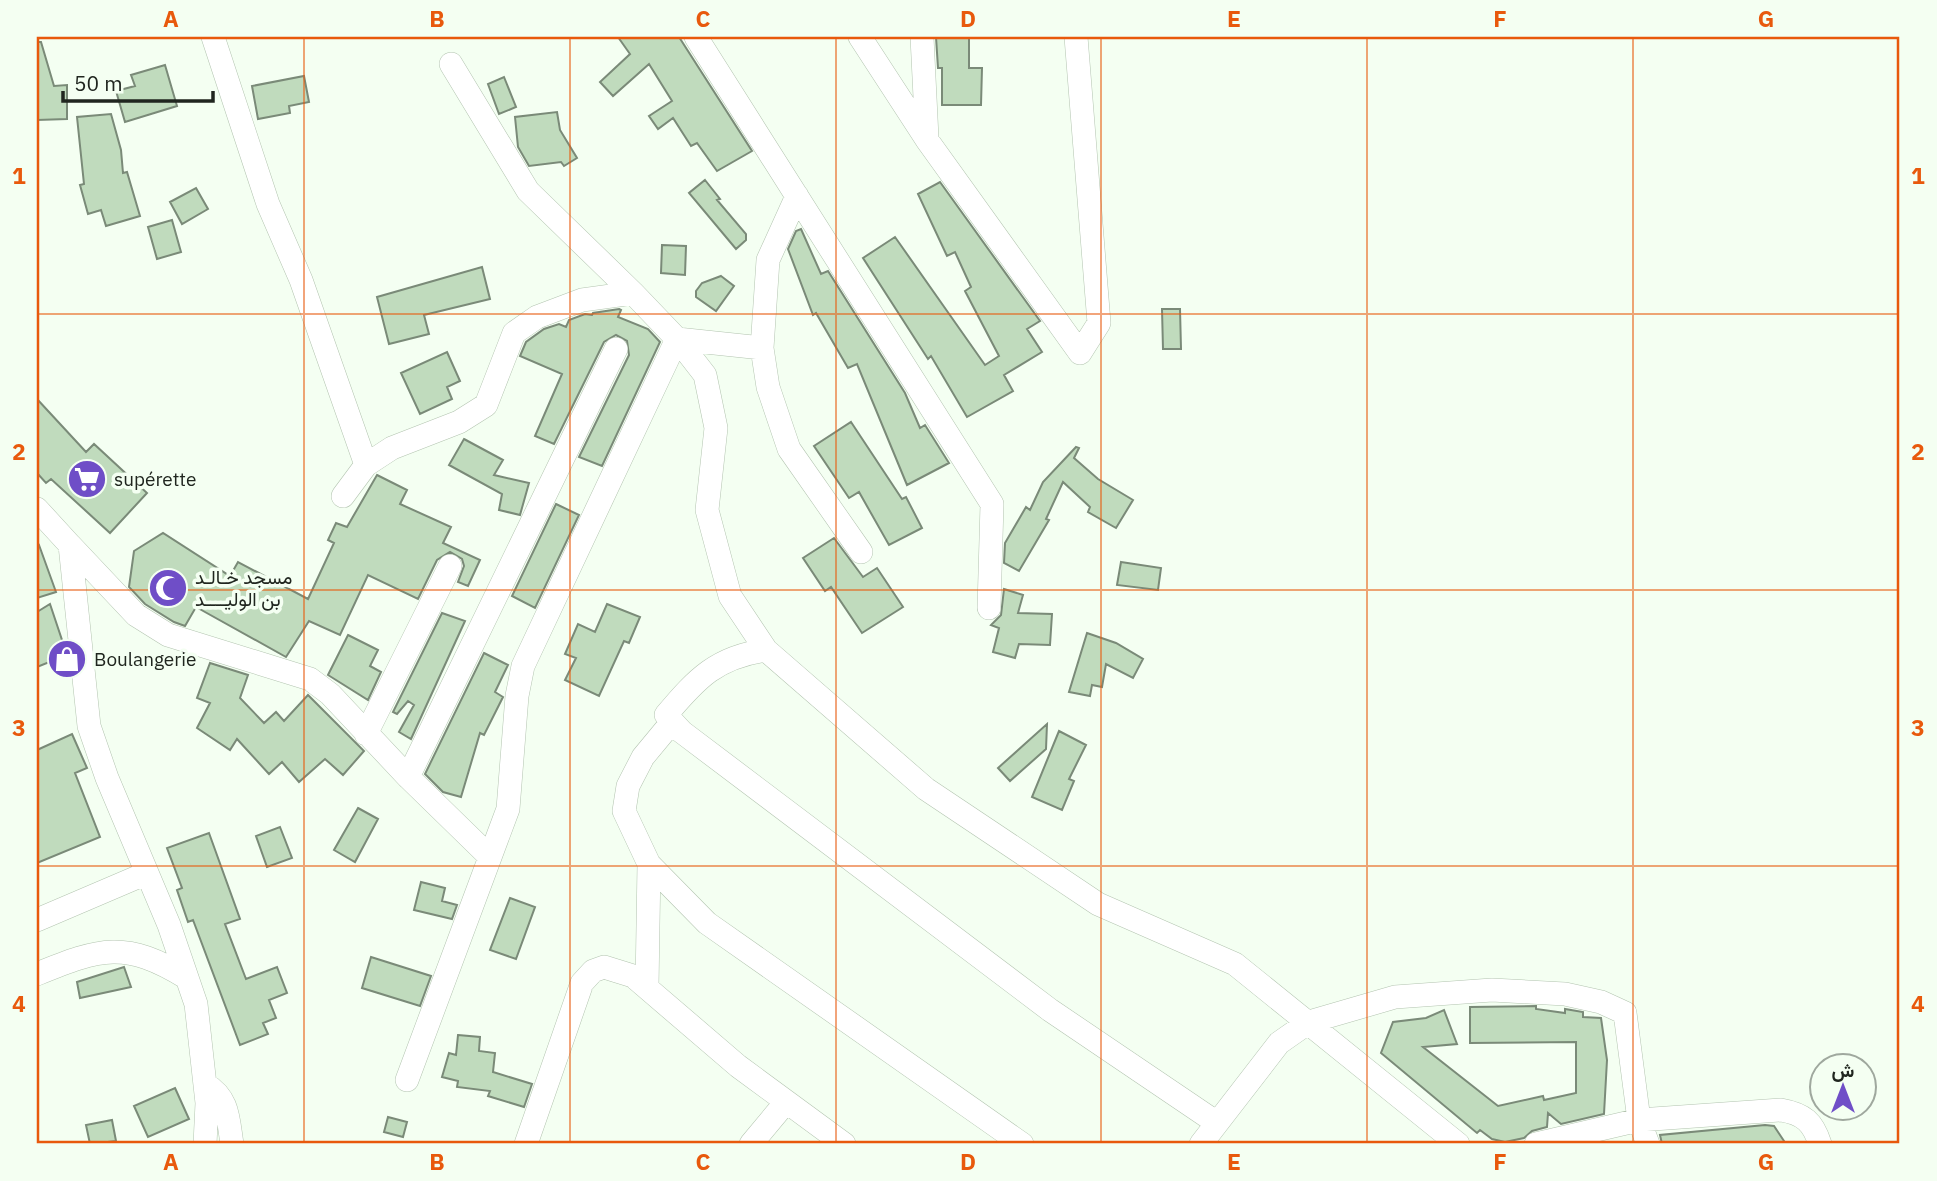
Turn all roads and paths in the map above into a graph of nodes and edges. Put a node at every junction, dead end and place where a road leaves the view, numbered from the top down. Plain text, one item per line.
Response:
1 (213, 37) edge
2 (696, 37) edge
3 (860, 37) edge
4 (922, 37) edge
5 (1076, 37) edge
6 (451, 64) dead end
7 (927, 140) junction
8 (797, 196) junction
9 (633, 293) junction
10 (677, 339) junction
11 (762, 348) junction
12 (616, 349) dead end
13 (366, 465) junction
14 (343, 496) dead end
15 (37, 509) edge
16 (70, 545) junction
17 (861, 552) dead end
18 (450, 566) dead end
19 (989, 608) dead end
20 (766, 650) junction
21 (672, 722) junction
22 (366, 734) junction
23 (408, 777) junction
24 (489, 856) junction
25 (649, 864) junction
26 (147, 873) junction
27 (37, 920) edge
28 (37, 974) edge
29 (187, 978) junction
30 (647, 987) junction
31 (1309, 1022) junction
32 (407, 1080) dead end
33 (205, 1084) junction
34 (786, 1102) junction
35 (1639, 1120) junction
36 (1217, 1123) junction
37 (205, 1144) edge
38 (232, 1144) edge
39 (526, 1144) edge
40 (751, 1144) edge
41 (844, 1144) edge
42 (1022, 1144) edge
43 (1201, 1144) edge
44 (1458, 1144) edge
45 (1536, 1144) edge
46 (1648, 1144) edge
47 (1820, 1144) edge

1 - 13 street
2 - 8 street
3 - 7 street
4 - 7 street
5 - 7 street
6 - 9 street
8 - 11 street
8 - 19 street
9 - 10 street
9 - 13 street
10 - 11 street
10 - 20 street
10 - 24 street
11 - 17 street
12 - 23 street
13 - 14 street
15 - 16 street
16 - 22 street
16 - 26 street
18 - 22 street
20 - 21 street
20 - 31 street
21 - 25 street
21 - 36 street
22 - 23 street
23 - 24 street
24 - 32 street
25 - 30 street
25 - 42 street
26 - 27 street
26 - 29 street
28 - 29 street
29 - 33 street
30 - 34 street
30 - 39 street
31 - 35 street
31 - 36 street
31 - 44 street
33 - 37 street
33 - 38 street
34 - 40 street
34 - 41 street
35 - 45 street
35 - 46 street
35 - 47 street
36 - 43 street

